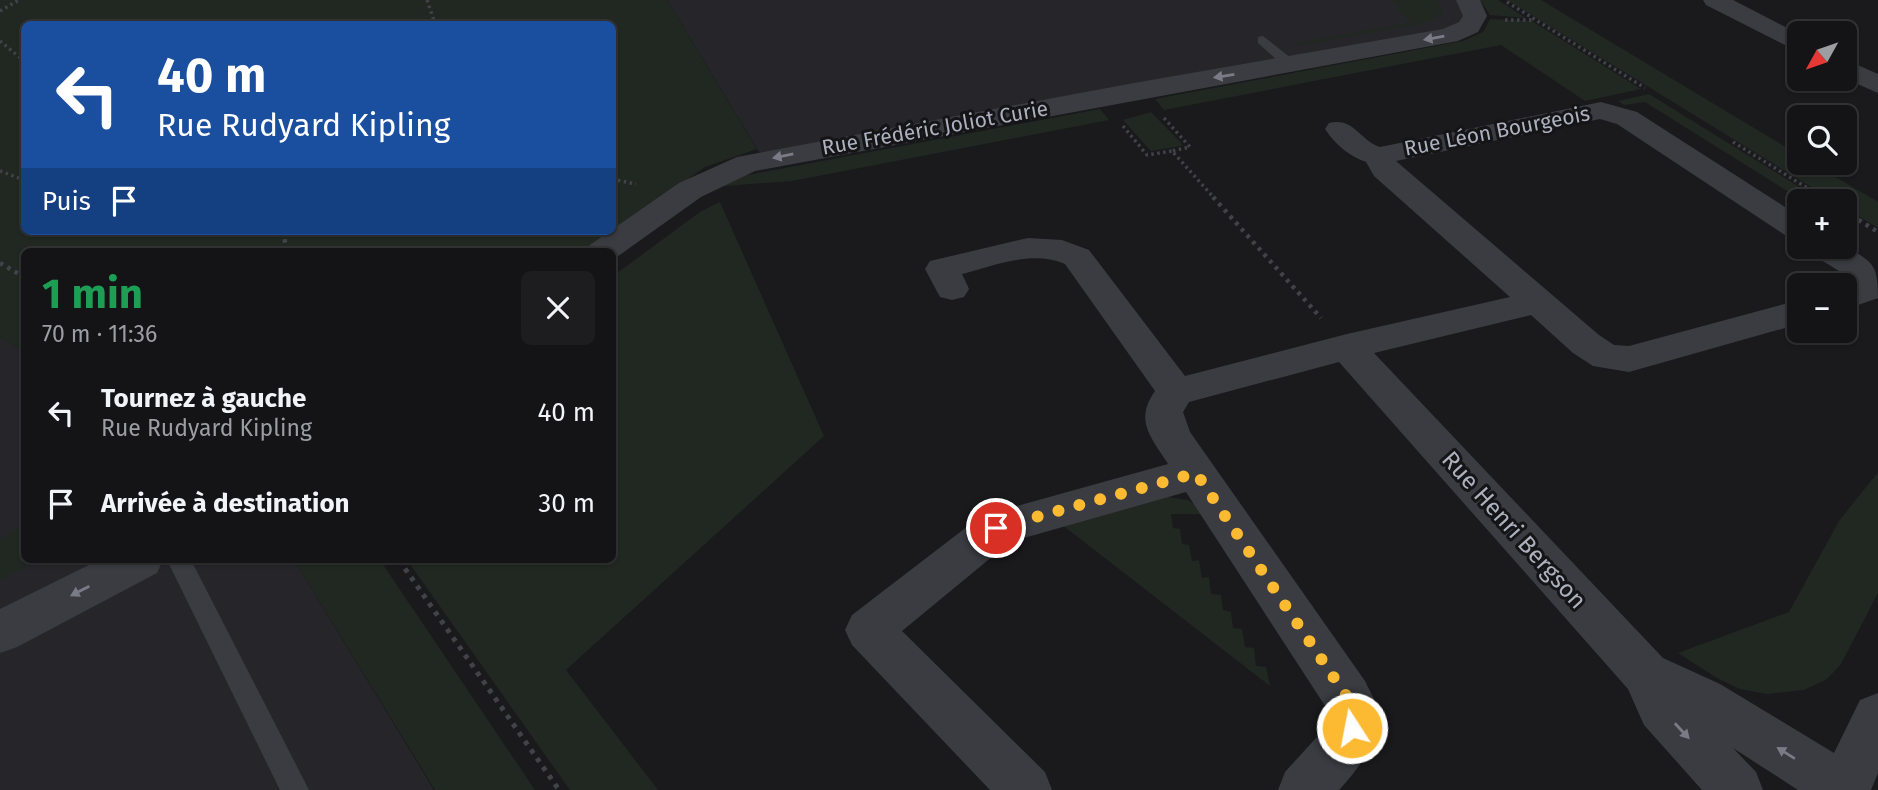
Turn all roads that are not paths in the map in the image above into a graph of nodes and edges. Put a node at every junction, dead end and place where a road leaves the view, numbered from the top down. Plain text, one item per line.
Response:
1 (1468, 0) edge
2 (1730, 2) edge
3 (1787, 37) edge
4 (1263, 40) dead end
5 (1291, 65) junction
6 (1857, 74) edge
7 (1878, 85) edge
8 (1339, 129) dead end
9 (1379, 156) junction
10 (1787, 222) edge
11 (608, 248) edge
12 (1843, 259) edge
13 (942, 269) dead end
14 (1857, 294) edge
15 (1538, 302) junction
16 (1787, 315) edge
17 (1347, 347) junction
18 (1176, 393) junction
19 (1196, 473) junction
20 (135, 563) edge
21 (181, 563) edge
22 (0, 632) edge
23 (1646, 674) junction
24 (1878, 717) edge
25 (295, 790) edge
26 (1026, 790) edge
27 (1304, 790) edge
28 (1737, 790) edge
29 (1844, 790) edge

1 -> 5 street, Rue Frédéric Joliot Curie
2 - 3 street
4 - 5 lane
5 -> 11 street, Rue Frédéric Joliot Curie
6 - 7 street
8 - 9 street
9 - 10 street, Rue Léon Bourgeois
9 - 15 street, Rue Léon Bourgeois
12 - 14 street
13 - 18 street
15 - 16 street, Rue Léon Bourgeois
15 - 17 street
17 - 18 street
17 - 23 street, Rue Henri Bergson
18 - 19 street
19 - 26 street
19 - 27 street
20 -> 22 street
21 - 25 lane
23 -> 28 street
29 -> 23 street, Rue Henri Bergson
24 - 29 street

